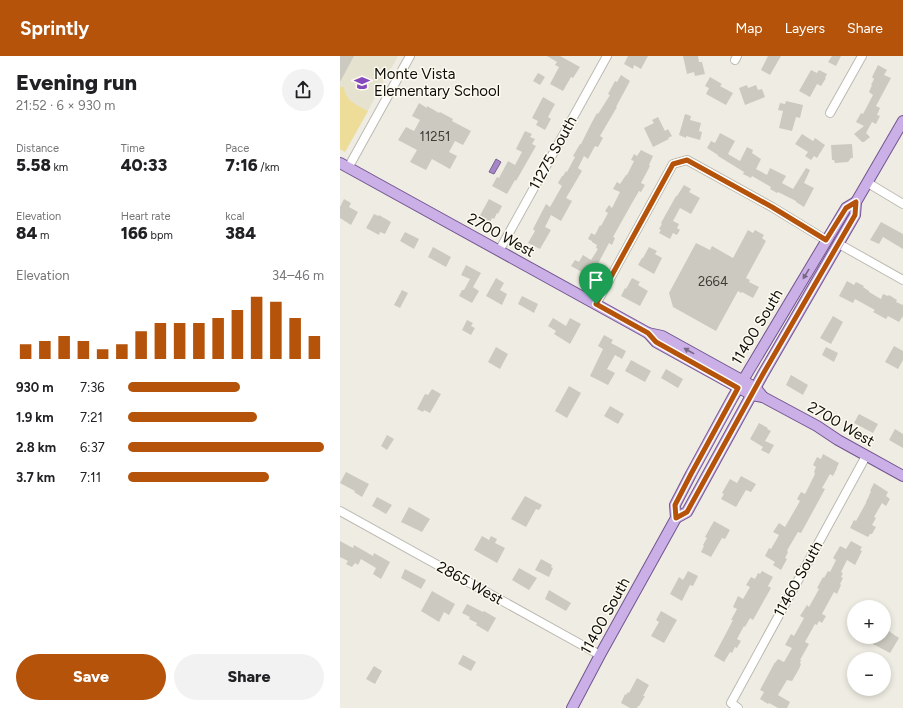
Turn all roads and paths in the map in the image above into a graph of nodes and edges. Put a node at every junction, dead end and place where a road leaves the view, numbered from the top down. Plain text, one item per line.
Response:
1 (410, 56) edge
2 (606, 56) edge
3 (862, 56) edge
4 (830, 113) dead end
5 (903, 121) edge
6 (344, 166) edge
7 (868, 184) junction
8 (856, 202) junction
9 (903, 204) edge
10 (826, 240) junction
11 (839, 244) junction
12 (499, 251) junction
13 (903, 280) edge
14 (596, 304) junction
15 (740, 384) junction
16 (754, 392) junction
17 (866, 456) junction
18 (903, 476) edge
19 (340, 511) edge
20 (676, 518) junction
21 (600, 654) junction
22 (734, 706) edge
23 (572, 708) edge

1 - 6 street
2 - 12 street, 11275 South
3 - 4 street
5 - 7 main road, 11400 South
6 - 12 main road, 2700 West
7 - 8 main road, 11400 South
7 - 9 street
8 - 10 main road, 11400 South
8 - 11 main road, 11400 South
10 - 14 street
10 -> 15 main road, 11400 South
11 - 13 street
11 - 16 main road, 11400 South
12 - 14 main road, 2700 West
14 - 15 main road, 2700 West
15 - 16 main road, 2700 West
15 - 20 main road, 11400 South
16 - 17 main road, 2700 West
16 - 20 main road, 11400 South
17 - 18 main road, 2700 West
17 - 22 street, 11460 South
19 - 21 street, 2865 West
20 - 21 main road, 11400 South
21 - 23 main road, 11400 South

